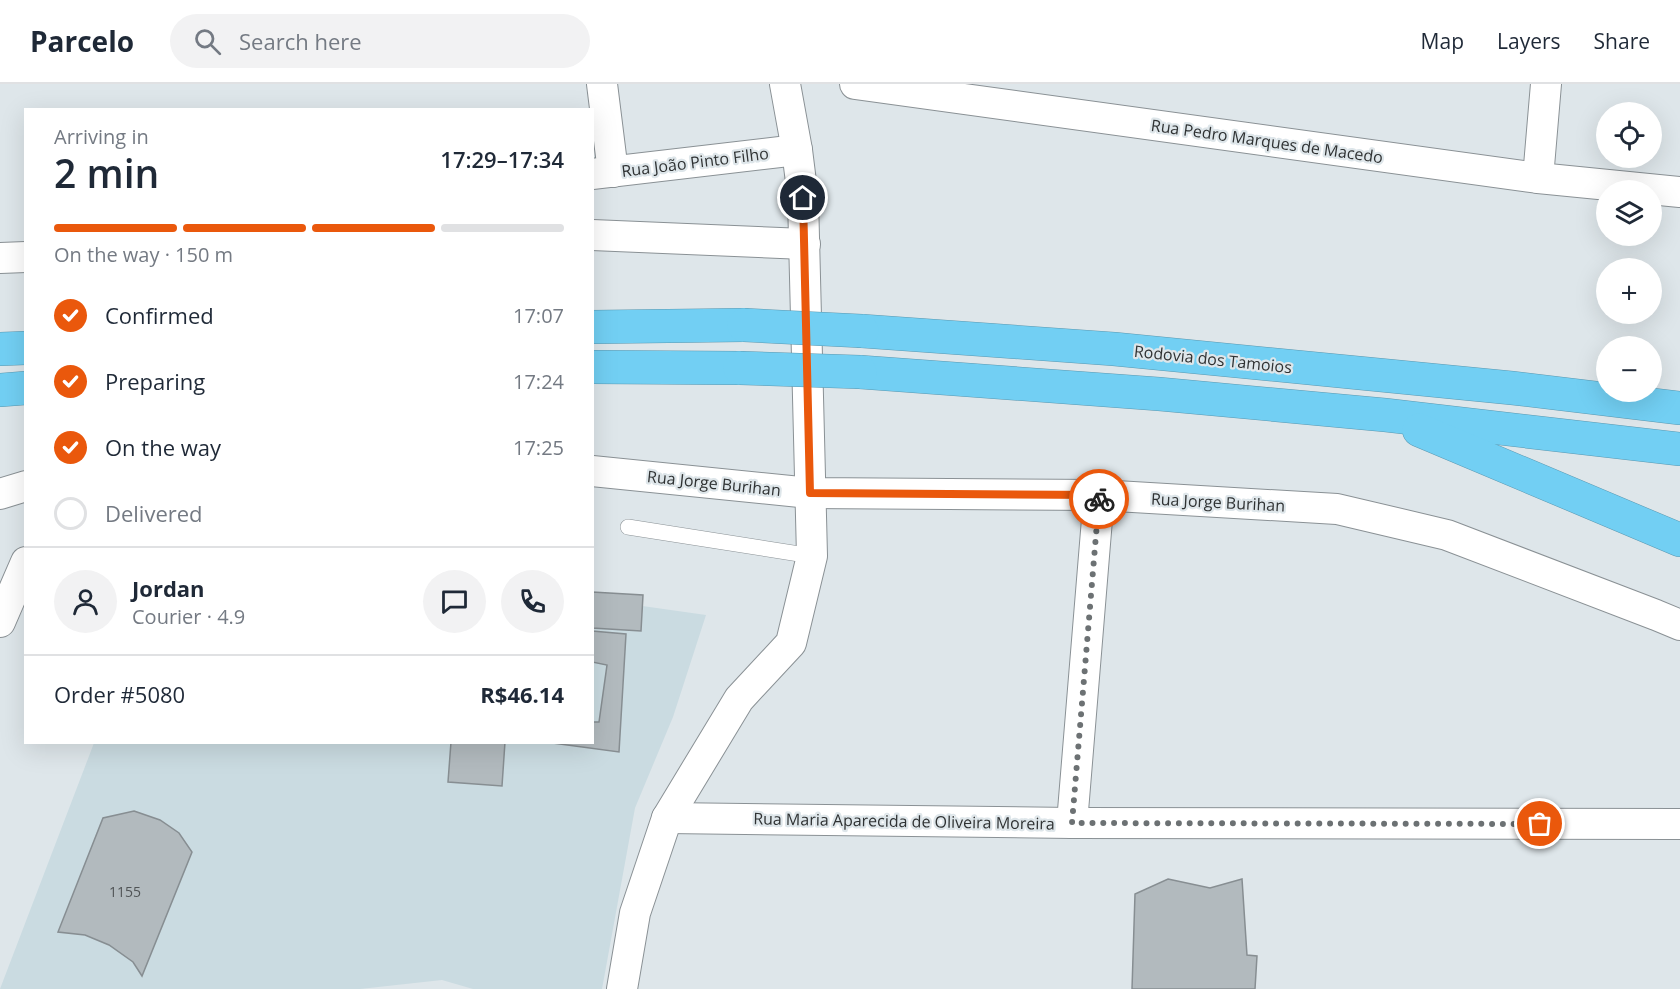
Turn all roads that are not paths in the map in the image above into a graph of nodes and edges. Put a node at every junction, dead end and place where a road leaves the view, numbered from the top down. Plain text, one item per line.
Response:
1 (602, 84) edge
2 (784, 84) edge
3 (855, 84) edge
4 (1546, 84) edge
5 (797, 150) junction
6 (603, 173) edge
7 (1538, 178) junction
8 (1680, 192) edge
9 (594, 235) edge
10 (805, 244) junction
11 (24, 257) edge
12 (0, 258) edge
13 (594, 327) edge
14 (24, 348) edge
15 (0, 349) edge
16 (594, 367) edge
17 (24, 388) edge
18 (0, 390) edge
19 (1680, 408) edge
20 (1385, 415) junction
21 (1680, 449) edge
22 (594, 471) edge
23 (24, 487) edge
24 (810, 493) junction
25 (0, 494) edge
26 (1099, 495) junction
27 (628, 527) dead end
28 (1680, 540) edge
29 (812, 556) junction
30 (24, 567) edge
31 (0, 622) edge
32 (1680, 626) edge
33 (668, 818) junction
34 (1072, 823) junction
35 (1680, 824) edge
36 (622, 989) edge

1 - 6 street
2 - 5 street
3 - 7 street, Rua Pedro Marques de Macedo
4 - 7 street
5 - 6 street, Rua João Pinto Filho
5 - 10 street
7 - 8 street, Rua Pedro Marques de Macedo
9 - 10 street
10 - 24 street
11 - 12 street
13 - 19 highway, Rodovia dos Tamoios, bridge
14 - 15 highway
16 - 20 highway, bridge
17 - 18 highway
20 - 21 highway
20 - 28 highway
22 - 24 street, Rua Jorge Burihan
23 - 25 street
24 - 26 street, Rua Jorge Burihan
24 - 29 street
26 - 32 street, Rua Jorge Burihan
26 - 34 street
27 - 29 lane
29 - 33 street
30 - 31 street
33 - 34 street, Rua Maria Aparecida de Oliveira Moreira
33 - 36 street
34 - 35 street, Rua Maria Aparecida de Oliveira Moreira

